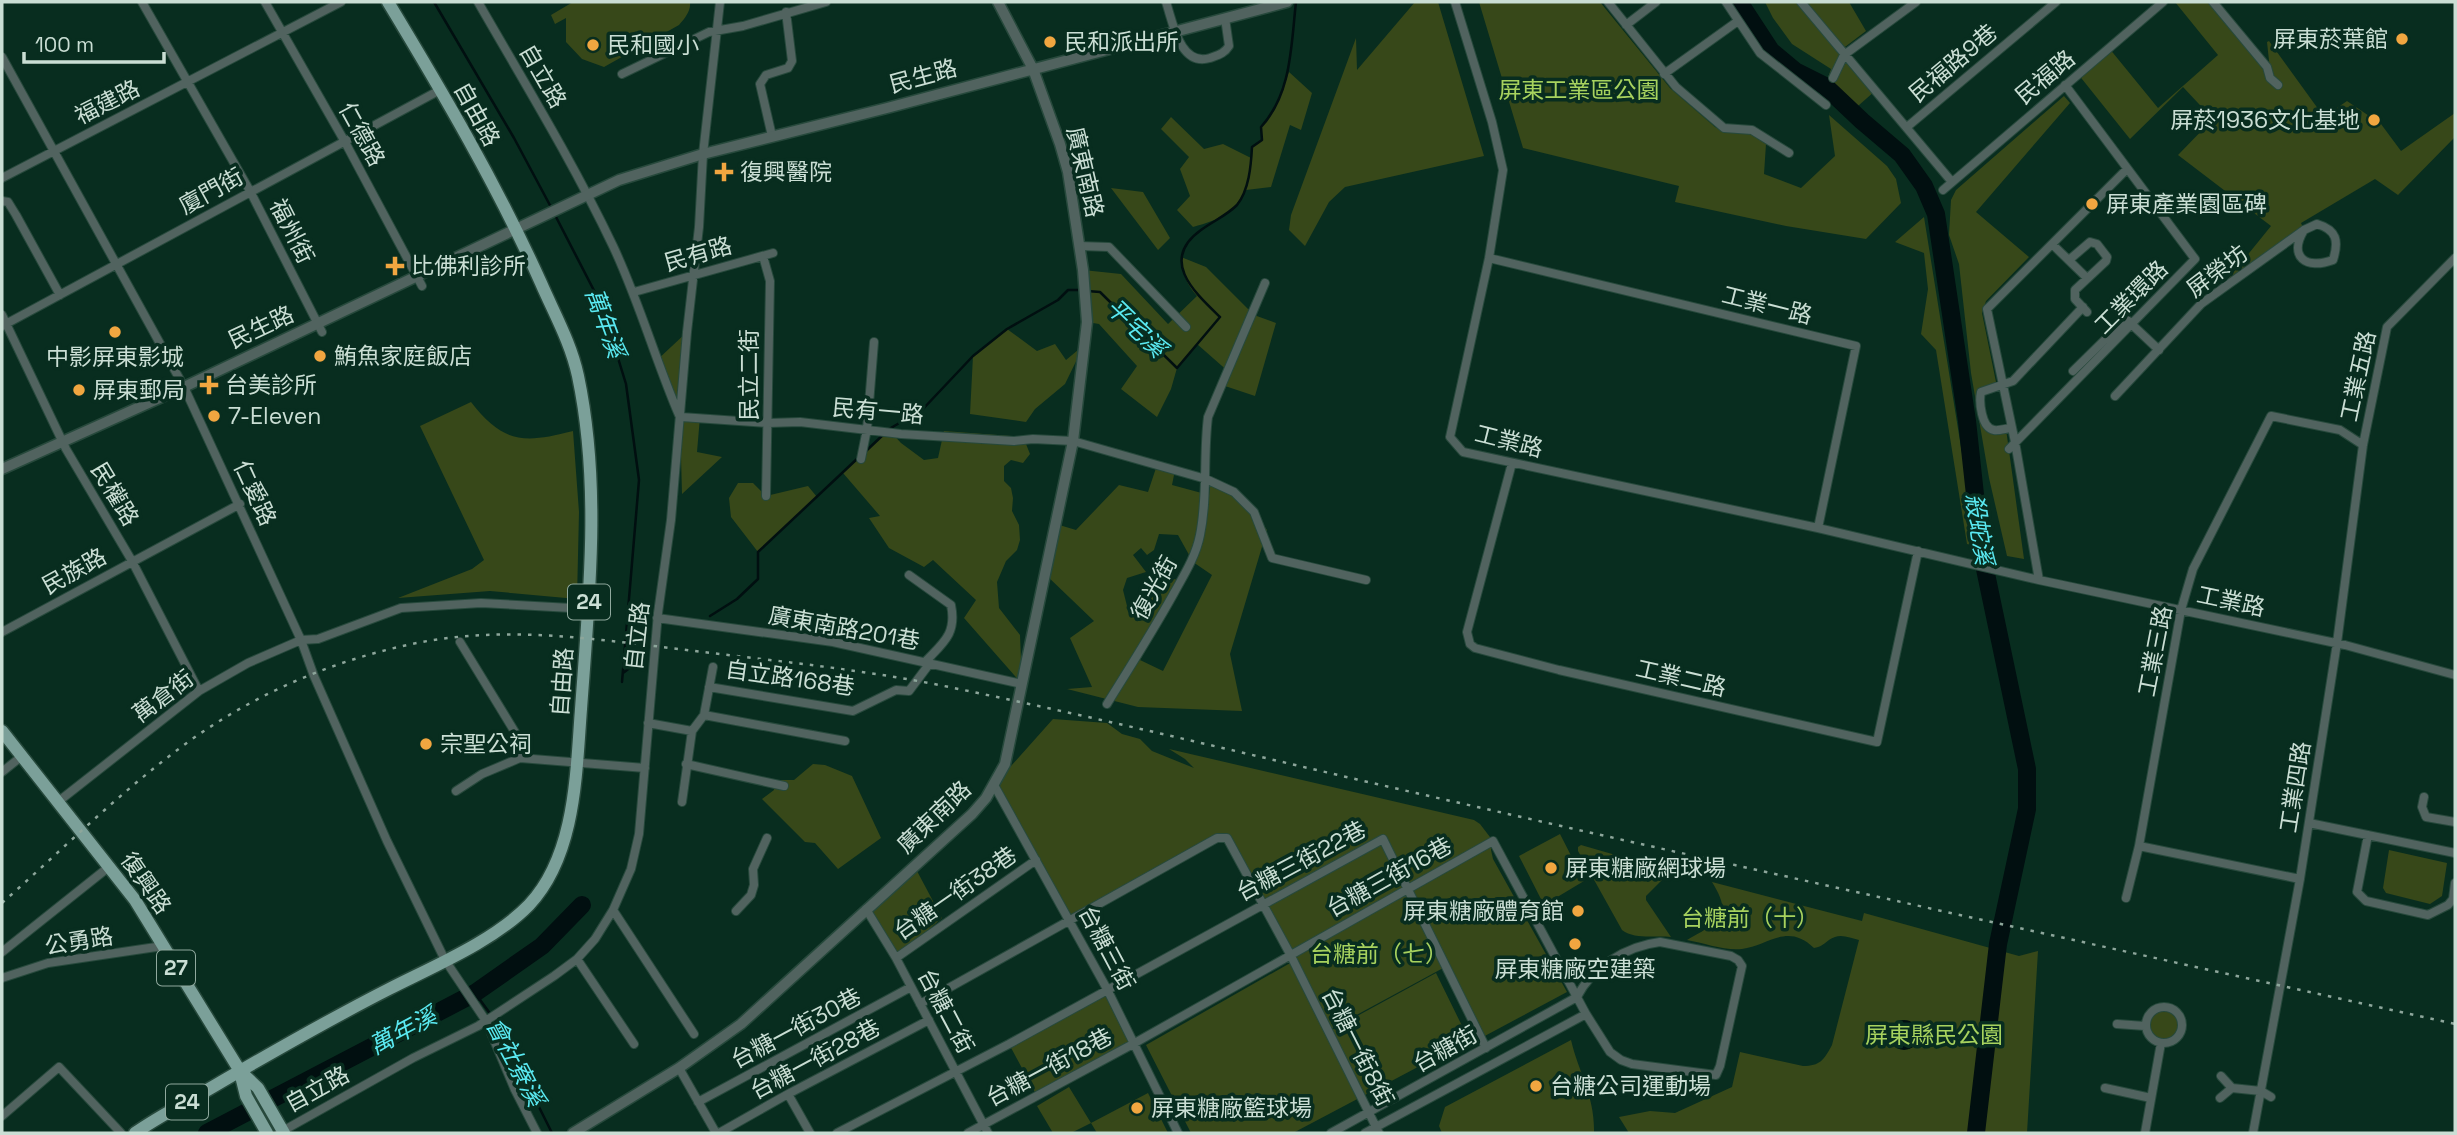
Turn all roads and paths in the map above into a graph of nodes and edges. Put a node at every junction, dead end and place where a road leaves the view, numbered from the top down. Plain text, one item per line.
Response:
1 (142, 2) edge
2 (265, 2) edge
3 (341, 2) edge
4 (388, 2) edge
5 (478, 2) edge
6 (720, 2) edge
7 (825, 2) edge
8 (998, 2) edge
9 (1166, 2) edge
10 (1286, 2) edge
11 (1455, 2) edge
12 (1608, 2) edge
13 (1656, 2) edge
14 (1726, 2) edge
15 (1801, 2) edge
16 (1916, 2) edge
17 (2056, 2) edge
18 (2163, 2) edge
19 (2213, 2) edge
20 (786, 12) junction
21 (1225, 18) junction
22 (1738, 21) junction
23 (1626, 25) junction
24 (1175, 31) junction
25 (716, 32) junction
26 (282, 33) junction
27 (1844, 55) junction
28 (2, 57) edge
29 (1033, 69) junction
30 (622, 74) dead end
31 (1664, 74) junction
32 (1833, 78) dead end
33 (187, 82) junction
34 (2065, 85) junction
35 (2278, 85) dead end
36 (440, 90) junction
37 (1826, 105) dead end
38 (1907, 127) junction
39 (772, 136) junction
40 (345, 142) junction
41 (55, 150) junction
42 (1789, 153) dead end
43 (703, 154) junction
44 (2127, 169) junction
45 (2, 178) edge
46 (1952, 182) junction
47 (1943, 190) dead end
48 (250, 191) junction
49 (587, 194) junction
50 (2, 201) edge
51 (516, 228) junction
52 (2304, 230) junction
53 (2052, 244) junction
54 (1079, 246) junction
55 (773, 253) dead end
56 (763, 256) junction
57 (1489, 258) junction
58 (2455, 258) edge
59 (2069, 260) junction
60 (118, 266) junction
61 (694, 276) junction
62 (2087, 278) junction
63 (420, 282) junction
64 (1265, 283) dead end
65 (634, 292) junction
66 (60, 295) junction
67 (2, 315) edge
68 (2131, 324) junction
69 (4, 325) edge
70 (1186, 327) dead end
71 (320, 328) junction
72 (874, 342) dead end
73 (2159, 350) junction
74 (2073, 371) dead end
75 (2003, 386) junction
76 (184, 387) junction
77 (2115, 396) dead end
78 (681, 417) junction
79 (768, 423) junction
80 (2012, 428) junction
81 (867, 429) junction
82 (1073, 441) junction
83 (62, 442) junction
84 (2012, 445) junction
85 (2363, 445) junction
86 (861, 459) dead end
87 (1512, 463) junction
88 (2, 469) edge
89 (1206, 479) junction
90 (765, 496) dead end
91 (240, 504) junction
92 (1818, 528) junction
93 (1918, 551) junction
94 (132, 561) junction
95 (909, 575) dead end
96 (1366, 580) dead end
97 (2039, 580) junction
98 (589, 609) junction
99 (2181, 610) junction
100 (657, 618) junction
101 (2, 632) edge
102 (301, 639) junction
103 (460, 642) dead end
104 (2337, 643) junction
105 (928, 663) junction
106 (713, 667) dead end
107 (2455, 675) edge
108 (1022, 684) junction
109 (709, 687) junction
110 (198, 691) junction
111 (1107, 704) dead end
112 (704, 715) junction
113 (648, 723) junction
114 (692, 730) junction
115 (2, 731) edge
116 (845, 741) dead end
117 (22, 756) junction
118 (520, 758) junction
119 (576, 763) junction
120 (687, 764) junction
121 (645, 768) junction
122 (2, 772) edge
123 (994, 785) junction
124 (784, 786) dead end
125 (456, 791) dead end
126 (2424, 797) dead end
127 (59, 801) junction
128 (682, 802) dead end
129 (2455, 822) edge
130 (2309, 823) junction
131 (2368, 835) junction
132 (767, 838) dead end
133 (2139, 846) junction
134 (2455, 853) edge
135 (1036, 860) junction
136 (110, 866) junction
137 (2300, 879) junction
138 (2455, 883) edge
139 (1408, 889) junction
140 (2126, 898) dead end
141 (1263, 904) junction
142 (866, 909) junction
143 (613, 911) junction
144 (736, 911) dead end
145 (1070, 920) junction
146 (163, 946) junction
147 (2, 952) edge
148 (1290, 954) junction
149 (896, 958) junction
150 (577, 959) junction
151 (445, 960) junction
152 (2, 978) edge
153 (911, 987) junction
154 (1107, 989) junction
155 (1577, 997) junction
156 (920, 1004) junction
157 (1586, 1014) junction
158 (929, 1020) junction
159 (482, 1023) junction
160 (2117, 1024) dead end
161 (2145, 1026) junction
162 (694, 1034) dead end
163 (2161, 1043) junction
164 (634, 1044) dead end
165 (1133, 1044) junction
166 (1486, 1048) junction
167 (679, 1068) junction
168 (240, 1071) junction
169 (955, 1071) junction
170 (2221, 1076) dead end
171 (2105, 1088) dead end
172 (2232, 1088) junction
173 (2261, 1091) junction
174 (788, 1094) junction
175 (2271, 1097) dead end
176 (2151, 1098) junction
177 (2220, 1098) dead end
178 (698, 1102) junction
179 (1369, 1113) junction
180 (2, 1116) edge
181 (986, 1129) edge
182 (1378, 1130) edge
183 (282, 1132) edge
184 (121, 1133) edge
185 (135, 1133) edge
186 (267, 1133) edge
187 (537, 1133) edge
188 (573, 1133) edge
189 (718, 1133) edge
190 (810, 1133) edge
191 (837, 1133) edge
192 (968, 1133) edge
193 (1178, 1133) edge
194 (1331, 1133) edge
195 (1365, 1133) edge
196 (2145, 1133) edge
197 (2253, 1133) edge

1 - 33 street, 福州街
2 - 26 street, 仁德路
3 - 26 street, 福建路
4 - 36 main road, 自由路 / 24
5 - 49 street, 自立路
6 - 25 street
7 - 20 street
8 - 29 street, 廣東南路
9 - 24 street
10 - 21 street, 民生路
11 - 57 street, 工業路
12 - 23 street
13 - 23 street
14 - 22 street
15 - 27 street
16 - 27 street
17 - 38 street, 民福路9巷
18 - 34 street, 民福路
19 - 35 street
20 - 25 street
20 - 39 street
21 - 24 street, 民生路
21 - 24 street
22 - 31 street
22 - 37 street
23 - 31 street
24 - 29 street, 民生路
25 - 30 street
25 - 43 street
26 - 33 street, 福建路
26 - 40 street, 仁德路
27 - 32 street
27 - 38 street
28 - 41 street, 仁愛路
29 - 39 street, 民生路
29 - 54 street, 廣東南路
31 - 42 street
33 - 41 street, 福建路
33 - 48 street, 福州街
34 - 44 street, 工業環路
34 - 46 street, 民福路
36 - 40 street, 廈門街
36 - 51 main road, 自由路 / 24
38 - 46 street
39 - 43 street, 民生路
40 - 48 street, 廈門街
40 - 63 street, 仁德路
41 - 45 street, 福建路
41 - 60 street, 仁愛路
43 - 49 street, 民生路
43 - 61 street
44 - 53 street
44 - 68 street, 工業環路
46 - 47 street, 民福路
48 - 60 street, 廈門街
48 - 71 street, 福州街
49 - 51 street, 民生路
49 - 65 street, 自立路
50 - 66 street
51 - 63 street, 民生路
51 - 98 main road, 自由路 / 24
52 - 52 street
52 - 73 street, 屏榮坊
53 - 59 street
53 - 75 street
54 - 70 street
54 - 82 street, 廣東南路
55 - 56 street, 民有路
56 - 61 street, 民有路
56 - 79 street, 民立二街
57 - 87 street, 工業路
57 - 92 street, 工業一路
58 - 85 street, 工業五路
59 - 62 street
59 - 62 street
60 - 66 street, 廈門街
60 - 76 street, 仁愛路
61 - 65 street, 民有路
61 - 78 street
62 - 75 street
63 - 71 street, 民生路
64 - 89 street, 復光街
65 - 78 street, 自立路
66 - 69 street, 廈門街
67 - 69 street, 民權路
68 - 73 street
68 - 74 street
68 - 84 street, 工業環路
69 - 83 street, 民權路
71 - 76 street, 民生路
72 - 81 street
73 - 77 street, 屏榮坊
75 - 80 street
75 - 80 street
76 - 83 street, 民生路
76 - 91 street, 仁愛路
78 - 79 street, 民有一路
78 - 100 street, 自立路
79 - 81 street, 民有一路
79 - 90 street, 民立二街
80 - 84 street
81 - 82 street, 民有一路
81 - 86 street
82 - 89 street
82 - 108 street, 廣東南路
83 - 88 street, 民生路
83 - 94 street, 民權路
84 - 97 street
85 - 99 street, 工業三路
85 - 104 street, 工業四路
87 - 92 street, 工業路
87 - 93 street, 工業二路
89 - 96 street
89 - 111 street, 復光街
91 - 94 street, 民族路
91 - 102 street, 仁愛路
92 - 93 street, 工業路
93 - 97 street, 工業路
94 - 101 street, 民族路
94 - 110 street, 民權路
95 - 105 street
97 - 99 street, 工業路
98 - 102 street, 萬倉街
98 - 119 main road, 自由路 / 24
99 - 104 street, 工業路
99 - 133 street, 工業三路
100 - 105 street, 廣東南路201巷
100 - 113 street, 自立路
102 - 110 street, 萬倉街
102 - 151 street, 仁愛路
103 - 118 street
104 - 107 street, 工業路
104 - 130 street, 工業四路
105 - 108 street, 廣東南路201巷
105 - 109 street, 自立路168巷
106 - 109 street
108 - 123 street, 廣東南路
109 - 112 street
110 - 127 street, 萬倉街
112 - 114 street
112 - 116 street
113 - 114 street
113 - 121 street, 自立路
114 - 120 street
115 - 117 main road, 復興路 / 27
117 - 122 street
117 - 127 main road, 復興路 / 27
118 - 119 street
118 - 125 street
119 - 121 street
119 - 151 main road, 自由路 / 24
120 - 124 street
120 - 128 street
121 - 143 street, 自立路
123 - 135 street, 台糖三街
123 - 142 street, 廣東南路
126 - 129 street
127 - 136 main road, 復興路 / 27
130 - 131 street
130 - 137 street, 工業四路
131 - 134 street
131 - 138 street
132 - 144 street
133 - 137 street
133 - 140 street, 工業三路
135 - 145 street, 台糖三街
135 - 149 street, 台糖一街38巷
136 - 146 main road, 復興路 / 27
136 - 147 street, 公勇路
137 - 173 street, 工業四路
139 - 141 street, 台糖三街22巷
139 - 148 street, 台糖三街16巷
139 - 155 street, 台糖三街16巷
139 - 166 street, 台糖三街22巷
141 - 145 street, 台糖一街8街
141 - 148 street, 台糖一街8街
141 - 154 street, 台糖三街22巷
142 - 149 street, 台糖二街
142 - 167 street, 廣東南路
143 - 150 street, 自立路
143 - 162 street
145 - 154 street, 台糖三街
145 - 156 street
146 - 152 street, 公勇路
146 - 168 main road, 復興路 / 27
148 - 165 street, 台糖三街16巷
148 - 179 street, 台糖一街8街
149 - 153 street, 台糖二街
150 - 159 street, 自立路
150 - 164 street
151 - 159 street, 仁愛路
151 - 168 main road, 自由路 / 24
153 - 156 street, 台糖二街
153 - 178 street, 台糖一街30巷
154 - 165 street, 台糖三街
154 - 169 street, 台糖三街22巷
155 - 157 street, 台糖三街16巷
155 - 157 street
155 - 166 street, 台糖街
156 - 158 street, 台糖二街
157 - 182 street, 台糖街
158 - 169 street, 台糖二街
158 - 174 street, 台糖一街28巷
159 - 183 street, 自立路
159 - 187 street, 仁愛路
160 - 161 street
161 - 163 street
161 - 163 street
163 - 176 street
165 - 181 street, 台糖一街18巷
165 - 193 street, 台糖三街
166 - 179 street, 台糖街
167 - 178 street
167 - 188 street, 廣東南路
168 - 183 main road, 復興路 / 27
168 - 185 main road, 自由路 / 24
168 - 186 main road, 復興路 / 27
169 - 181 street, 台糖二街
169 - 191 street, 台糖三街22巷
170 - 172 street
171 - 176 street
172 - 173 street
172 - 177 street
173 - 175 street
173 - 197 street, 工業四路
174 - 189 street, 台糖一街28巷
174 - 190 street
176 - 196 street
178 - 189 street
179 - 182 street, 台糖一街8街
179 - 194 street, 台糖街
180 - 184 street
181 - 192 street, 台糖一街18巷
182 - 195 street, 台糖街

